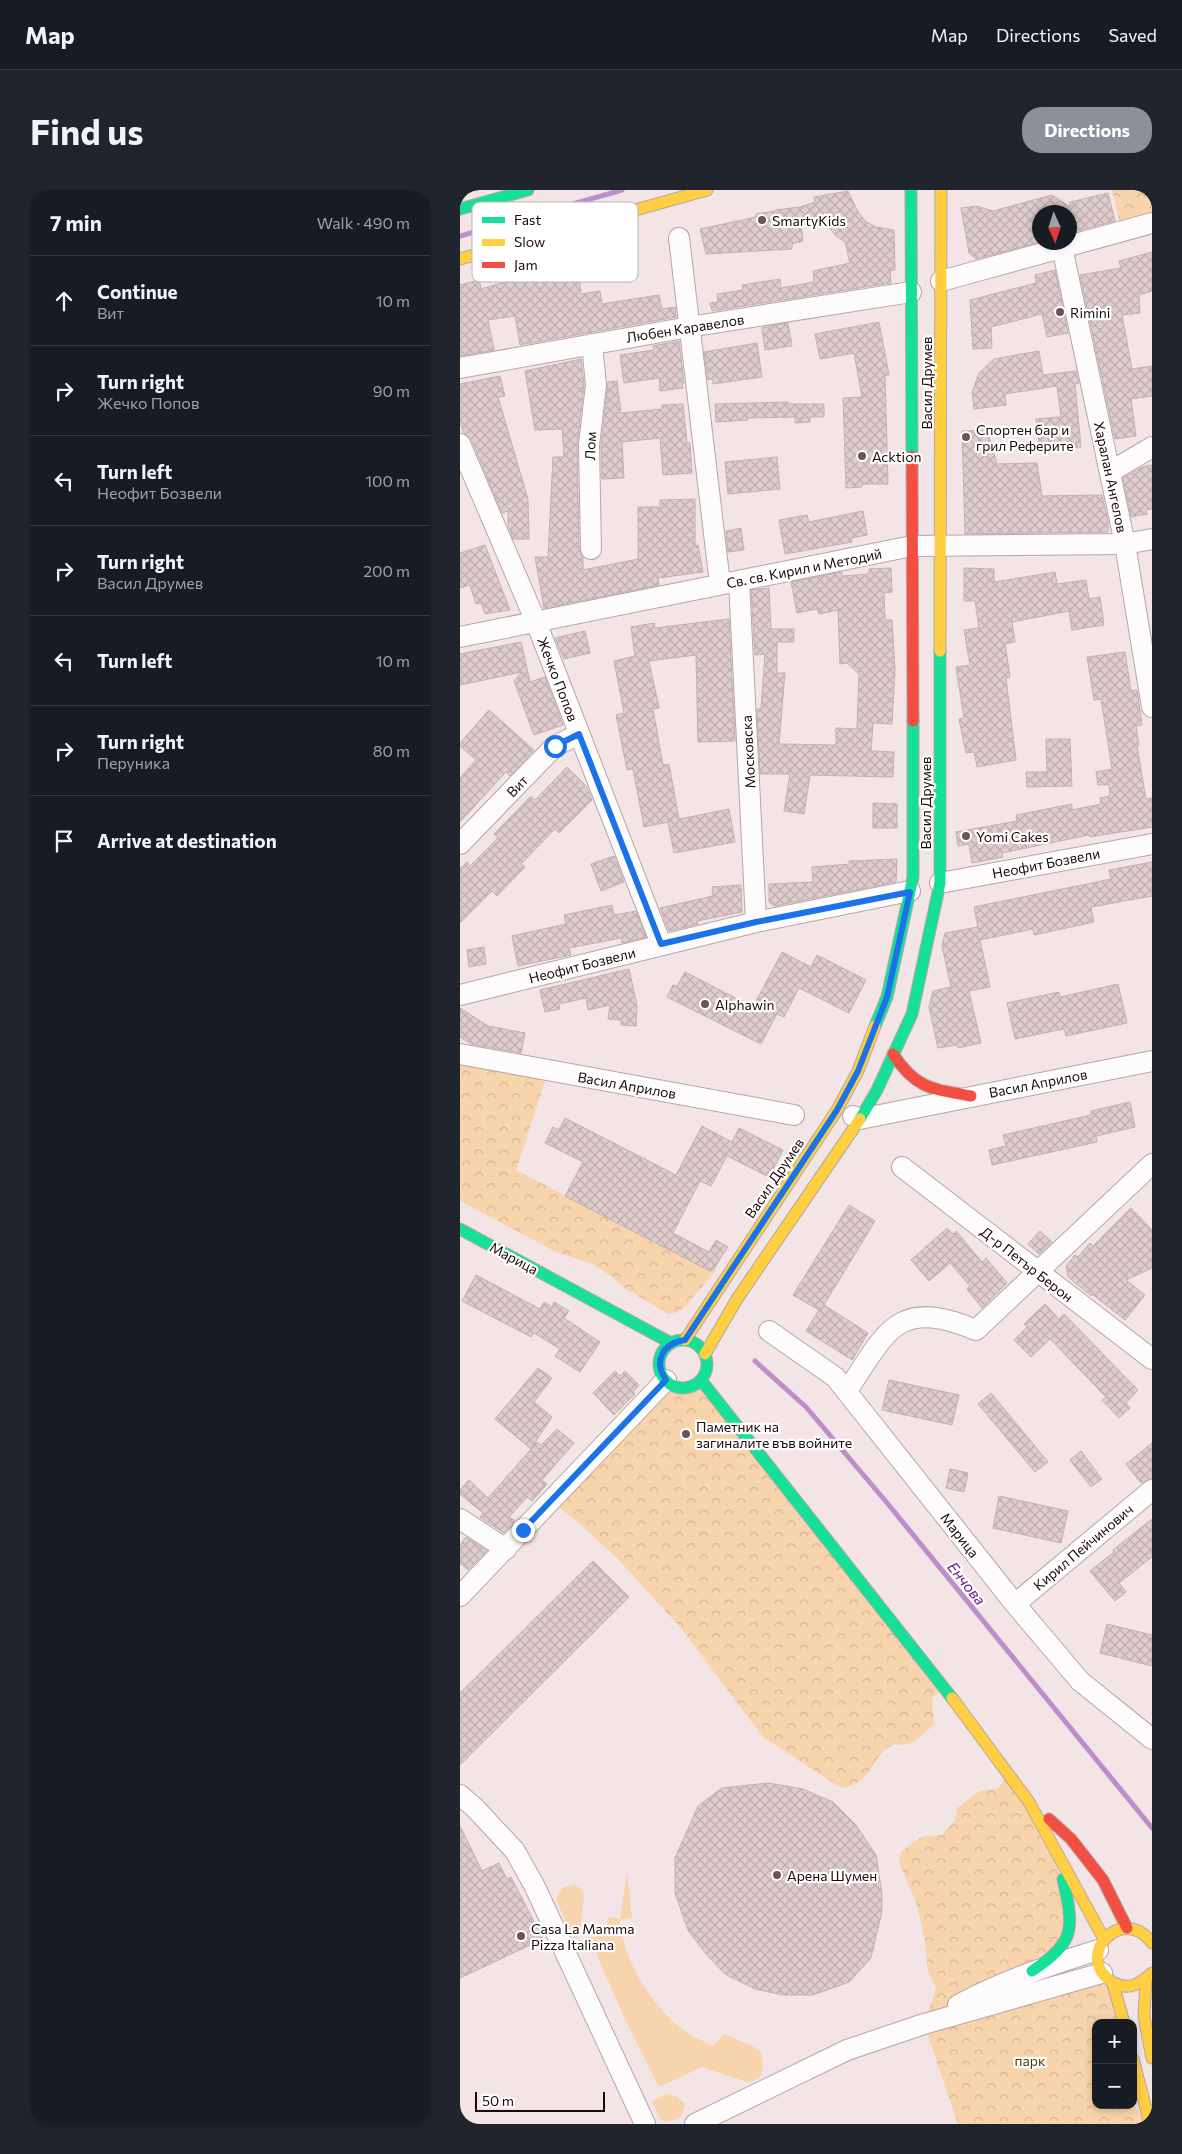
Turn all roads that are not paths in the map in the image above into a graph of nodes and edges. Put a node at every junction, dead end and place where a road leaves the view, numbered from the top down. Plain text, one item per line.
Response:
1 (528, 190) edge
2 (707, 190) edge
3 (911, 190) edge
4 (941, 190) edge
5 (485, 202) edge
6 (638, 209) edge
7 (1152, 223) edge
8 (679, 238) dead end
9 (1077, 244) edge
10 (1055, 250) edge
11 (1062, 250) edge
12 (941, 281) junction
13 (911, 292) junction
14 (689, 327) junction
15 (592, 344) junction
16 (460, 368) edge
17 (460, 444) edge
18 (1152, 447) edge
19 (1110, 472) junction
20 (1152, 539) edge
21 (941, 544) junction
22 (1125, 544) junction
23 (912, 546) junction
24 (591, 549) dead end
25 (730, 583) junction
26 (536, 622) junction
27 (460, 637) edge
28 (1152, 707) edge
29 (579, 734) junction
30 (460, 844) edge
31 (1152, 844) edge
32 (940, 883) junction
33 (910, 892) junction
34 (756, 922) junction
35 (661, 944) junction
36 (460, 995) edge
37 (460, 1054) edge
38 (893, 1054) junction
39 (1152, 1061) edge
40 (971, 1096) junction
41 (837, 1110) junction
42 (794, 1115) dead end
43 (860, 1119) junction
44 (1152, 1164) edge
45 (902, 1167) dead end
46 (460, 1229) edge
47 (1037, 1272) junction
48 (569, 1287) junction
49 (769, 1331) dead end
50 (638, 1338) dead end
51 (685, 1340) junction
52 (671, 1343) junction
53 (705, 1354) junction
54 (1152, 1359) edge
55 (666, 1380) junction
56 (701, 1380) junction
57 (847, 1391) junction
58 (1152, 1490) edge
59 (460, 1519) edge
60 (506, 1549) junction
61 (460, 1596) edge
62 (1015, 1604) junction
63 (1152, 1738) edge
64 (460, 1795) edge
65 (1030, 1802) junction
66 (1055, 1846) junction
67 (1128, 1928) junction
68 (1152, 1943) edge
69 (1101, 1944) junction
70 (1032, 1971) junction
71 (1150, 1975) edge
72 (1107, 1979) junction
73 (1122, 2019) edge
74 (924, 2024) junction
75 (1152, 2058) edge
76 (1134, 2064) edge
77 (644, 2124) edge
78 (695, 2124) edge
79 (1150, 2124) edge

1 - 5 street
2 - 6 street
3 - 13 street, Васил Друмев
4 - 12 street, Васил Друмев
7 - 9 street
8 - 14 street, Московска
10 - 12 street
11 - 19 street, Харалан Ангелов
12 - 21 street, Васил Друмев
13 - 14 street, Любен Каравелов
13 - 23 street, Васил Друмев
14 - 15 street, Любен Каравелов
14 - 25 street, Московска
15 - 16 street, Любен Каравелов
15 - 24 street, Лом
17 - 26 street, Жечко Попов
18 - 19 street
19 - 22 street, Харалан Ангелов
20 - 22 street, Св. св. Кирил и Методий
21 - 22 street, Св. св. Кирил и Методий
21 - 23 street, Св. св. Кирил и Методий
21 - 32 street, Васил Друмев
22 - 28 street, Харалан Ангелов
23 - 25 street, Св. св. Кирил и Методий
23 - 33 street, Васил Друмев
25 - 26 street, Св. св. Кирил и Методий
25 - 34 street, Московска
26 - 27 street, Св. св. Кирил и Методий
26 - 29 street, Жечко Попов
29 - 30 street, Вит
29 - 35 street, Жечко Попов
31 - 32 street, Неофит Бозвели
32 - 38 street, Васил Друмев
33 - 34 street, Неофит Бозвели
33 - 41 street, Васил Друмев
34 - 35 street, Неофит Бозвели
35 - 36 street, Неофит Бозвели
37 - 42 street, Васил Априлов
38 - 40 street
38 - 43 street, Васил Друмев
39 - 40 street, Васил Априлов
40 - 43 street, Васил Априлов
41 - 43 street
41 - 51 street, Васил Друмев
43 - 53 street, Васил Друмев
44 - 47 street
45 - 47 street, Д-р Петър Берон
46 - 48 street, Марица
47 - 54 street, Д-р Петър Берон
47 - 57 street
48 - 50 street
48 - 52 street
49 - 57 street, Марица
51 - 52 street
51 - 53 street
52 - 55 street
53 - 56 street
55 - 56 street
55 - 60 street
56 - 65 street
57 - 62 street, Марица
58 - 62 street, Кирил Пейчинович
59 - 60 street
60 - 61 street
62 - 63 street, Марица
64 - 77 street
65 - 66 street
65 - 67 street
66 - 69 street
66 - 70 street
67 - 68 street
67 - 69 street
69 - 70 street
69 - 72 street
70 - 74 street
71 - 72 street
71 - 75 street
72 - 73 street
72 - 74 street
74 - 78 street
76 - 79 street

